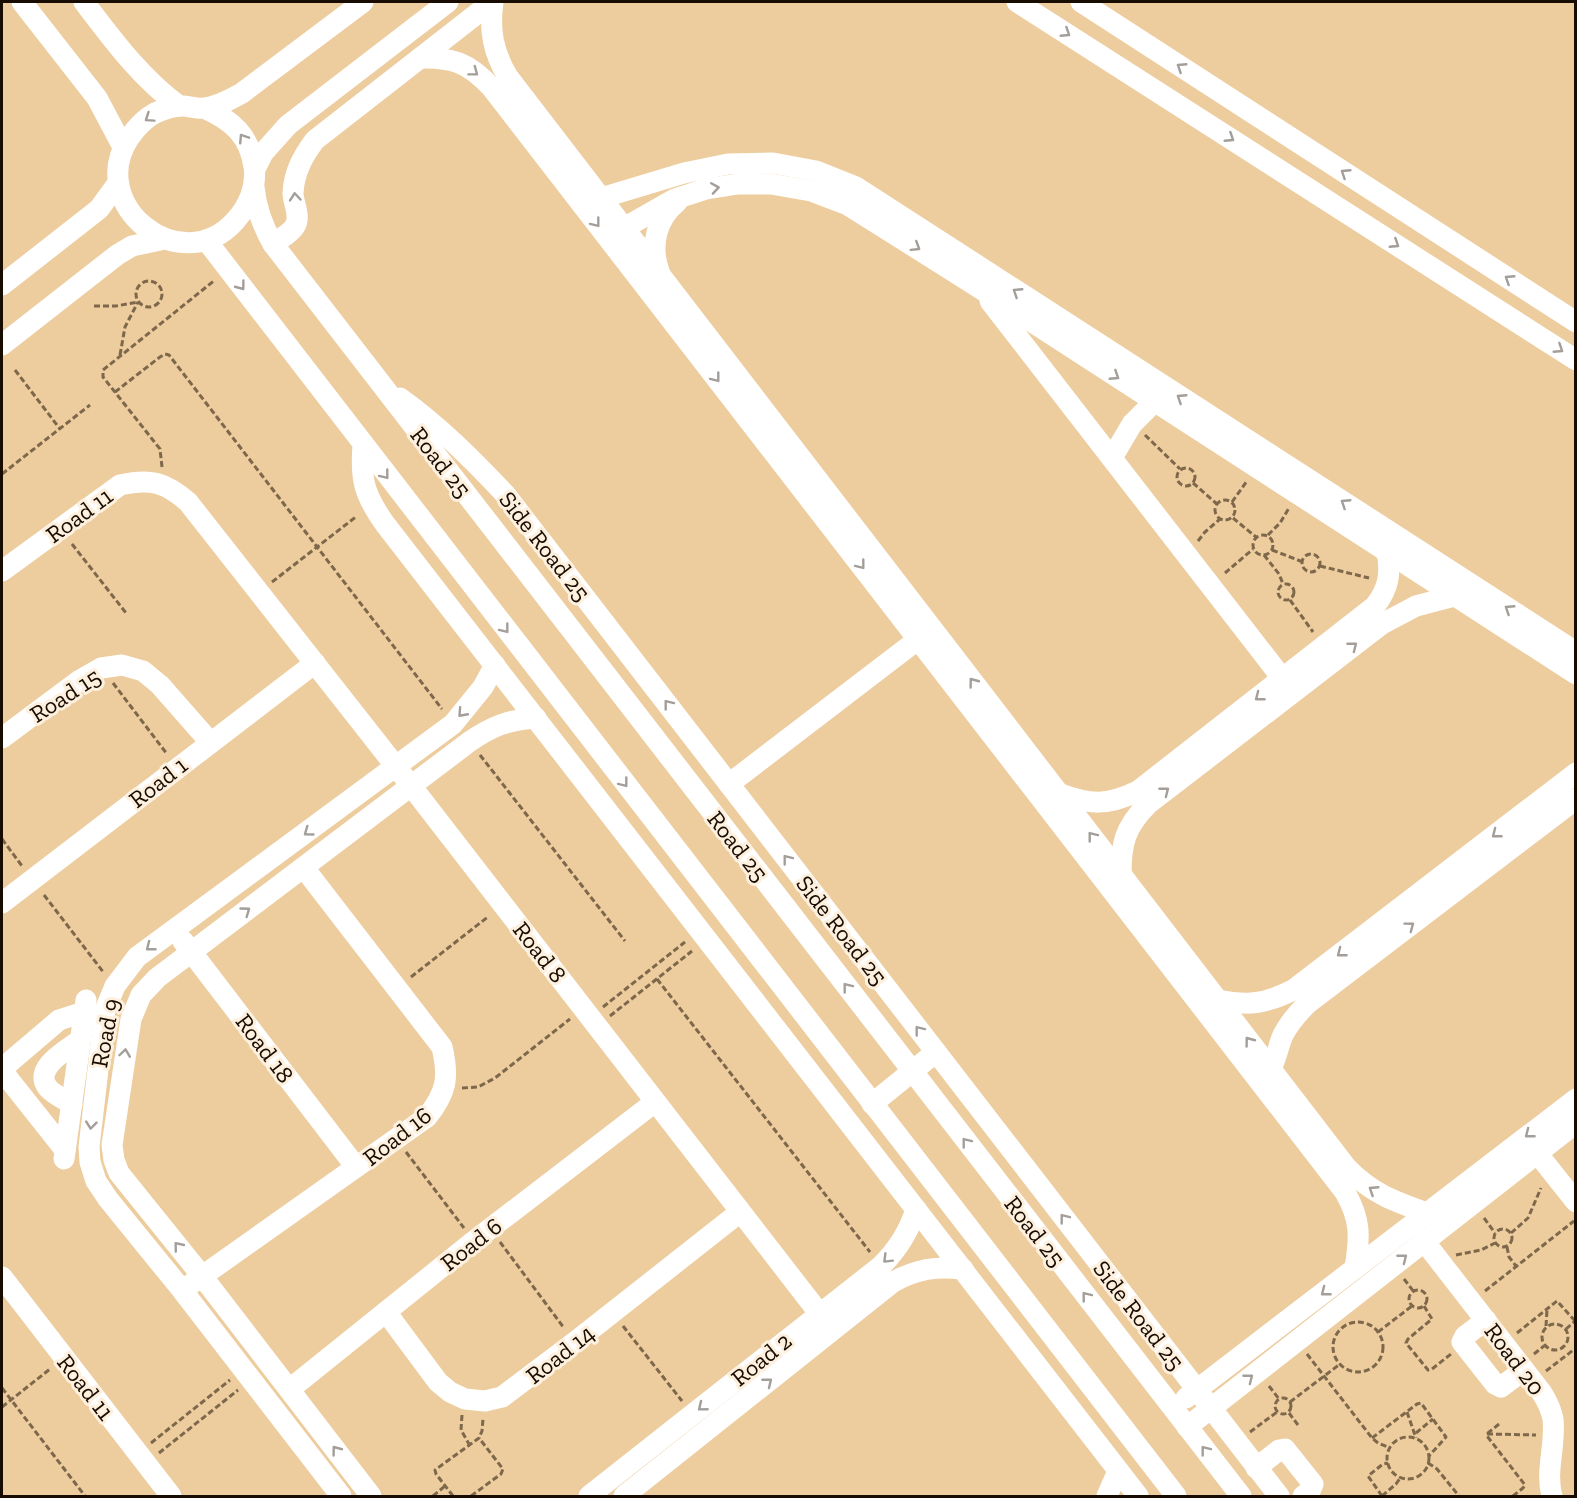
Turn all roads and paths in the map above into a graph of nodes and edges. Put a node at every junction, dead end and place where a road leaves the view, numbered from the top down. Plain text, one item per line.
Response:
1 (22, 2) edge
2 (84, 2) edge
3 (363, 2) edge
4 (447, 2) edge
5 (493, 2) edge
6 (1017, 2) edge
7 (1081, 2) edge
8 (420, 58) junction
9 (179, 106) junction
10 (204, 108) junction
11 (123, 147) junction
12 (772, 174) junction
13 (254, 178) junction
14 (118, 183) junction
15 (690, 194) junction
16 (601, 198) junction
17 (624, 228) junction
18 (165, 239) junction
19 (206, 240) junction
20 (273, 244) junction
21 (228, 270) junction
22 (656, 284) junction
23 (2, 285) edge
24 (990, 285) junction
25 (138, 302) junction
26 (94, 306) dead end
27 (1575, 322) edge
28 (2, 345) edge
29 (1095, 352) junction
30 (120, 355) junction
31 (1575, 360) edge
32 (15, 370) dead end
33 (382, 386) junction
34 (115, 392) junction
35 (1155, 402) junction
36 (90, 405) dead end
37 (1200, 420) junction
38 (1132, 424) junction
39 (60, 429) junction
40 (363, 446) junction
41 (1112, 458) junction
42 (1180, 469) junction
43 (1260, 470) junction
44 (2, 474) edge
45 (158, 482) junction
46 (1193, 483) junction
47 (1301, 489) junction
48 (1232, 502) junction
49 (1217, 504) junction
50 (371, 505) junction
51 (1233, 518) junction
52 (1220, 519) junction
53 (60, 528) junction
54 (1268, 536) junction
55 (1256, 537) junction
56 (318, 547) junction
57 (1253, 549) junction
58 (1272, 550) junction
59 (1387, 552) junction
60 (1264, 555) junction
61 (1188, 556) junction
62 (1411, 557) junction
63 (1303, 562) junction
64 (1320, 566) junction
65 (2, 571) edge
66 (1283, 584) junction
67 (1388, 584) junction
68 (1212, 587) junction
69 (259, 592) junction
70 (1454, 596) junction
71 (1290, 600) junction
72 (126, 614) dead end
73 (925, 634) junction
74 (1531, 635) junction
75 (1324, 646) junction
76 (627, 651) junction
77 (1575, 652) edge
78 (315, 663) junction
79 (495, 665) junction
80 (1313, 666) junction
81 (101, 668) junction
82 (602, 670) junction
83 (1575, 674) edge
84 (1282, 678) junction
85 (536, 718) junction
86 (453, 724) junction
87 (2, 738) edge
88 (210, 742) junction
89 (469, 742) junction
90 (1214, 743) junction
91 (177, 767) junction
92 (397, 767) junction
93 (1575, 773) edge
94 (1038, 781) junction
95 (729, 784) junction
96 (412, 787) junction
97 (1058, 793) junction
98 (1575, 799) edge
99 (1533, 818) junction
100 (2, 839) edge
101 (304, 868) junction
102 (32, 879) junction
103 (1114, 880) junction
104 (2, 903) edge
105 (504, 905) junction
106 (173, 929) junction
107 (704, 934) junction
108 (625, 941) dead end
109 (191, 952) junction
110 (657, 978) junction
111 (1190, 978) junction
112 (115, 986) junction
113 (396, 989) junction
114 (1218, 1000) junction
115 (590, 1017) junction
116 (80, 1040) junction
117 (936, 1052) junction
118 (912, 1072) junction
119 (1265, 1075) junction
120 (86, 1080) junction
121 (445, 1085) junction
122 (1575, 1099) edge
123 (655, 1102) junction
124 (72, 1104) junction
125 (872, 1104) junction
126 (1575, 1123) edge
127 (396, 1138) junction
128 (1543, 1161) junction
129 (356, 1167) junction
130 (1575, 1202) edge
131 (916, 1209) junction
132 (741, 1212) junction
133 (1427, 1213) junction
134 (1575, 1220) edge
135 (1511, 1233) junction
136 (482, 1235) junction
137 (1495, 1243) junction
138 (1507, 1247) junction
139 (1430, 1249) junction
140 (880, 1266) junction
141 (1516, 1266) junction
142 (1355, 1268) junction
143 (963, 1269) junction
144 (202, 1276) junction
145 (2, 1277) edge
146 (182, 1290) junction
147 (1471, 1302) junction
148 (1412, 1306) junction
149 (1424, 1306) junction
150 (1547, 1309) junction
151 (386, 1312) junction
152 (612, 1313) junction
153 (819, 1313) junction
154 (1486, 1320) junction
155 (1575, 1322) edge
156 (1546, 1326) junction
157 (1566, 1329) junction
158 (1048, 1332) junction
159 (1378, 1332) junction
160 (1296, 1341) junction
161 (575, 1342) junction
162 (1504, 1343) junction
163 (1464, 1345) junction
164 (1575, 1348) edge
165 (1024, 1349) junction
166 (64, 1358) junction
167 (1340, 1364) junction
168 (247, 1375) junction
169 (1529, 1376) junction
170 (1324, 1377) junction
171 (2, 1388) edge
172 (290, 1389) junction
173 (1197, 1390) junction
174 (11, 1400) junction
175 (475, 1400) junction
176 (1290, 1402) junction
177 (2, 1407) edge
178 (1210, 1408) junction
179 (1173, 1409) junction
180 (1277, 1412) junction
181 (1407, 1412) junction
182 (1288, 1413) junction
183 (693, 1414) junction
184 (1433, 1419) junction
185 (1499, 1424) dead end
186 (1298, 1425) dead end
187 (1187, 1427) junction
188 (1415, 1433) junction
189 (1487, 1434) junction
190 (1552, 1436) junction
191 (479, 1438) junction
192 (1372, 1438) junction
193 (1416, 1438) junction
194 (1237, 1442) junction
195 (469, 1444) junction
196 (1390, 1448) junction
197 (1429, 1456) junction
198 (142, 1458) junction
199 (1388, 1463) junction
200 (1428, 1463) junction
201 (626, 1468) junction
202 (1256, 1468) junction
203 (1118, 1471) junction
204 (1401, 1477) junction
205 (445, 1486) junction
206 (637, 1493) edge
207 (1382, 1496) edge
208 (85, 1497) edge
209 (171, 1497) edge
210 (341, 1497) edge
211 (371, 1497) edge
212 (433, 1497) edge
213 (453, 1497) edge
214 (471, 1497) edge
215 (589, 1497) edge
216 (1107, 1497) edge
217 (1138, 1497) edge
218 (1176, 1497) edge
219 (1241, 1497) edge
220 (1279, 1497) edge
221 (1303, 1497) edge
222 (1459, 1497) edge
223 (1513, 1497) edge
224 (1552, 1497) edge

1 - 11 street
2 - 9 street
3 - 10 street
4 - 13 street
5 - 8 street
5 - 16 street
6 -> 31 street
27 -> 7 street
20 -> 8 street
8 -> 22 street
9 - 10 street
9 -> 11 street
13 -> 10 street
11 - 14 street
15 -> 12 street
12 - 16 street
12 - 24 street
13 - 19 street
13 - 20 street, Road 25
14 - 18 street
14 - 23 street
15 - 17 street
15 - 22 street
16 - 17 street
17 - 22 street
18 - 19 street
18 - 28 street
19 - 21 street
20 - 33 street, Road 25
21 - 30 path
21 -> 40 street
22 - 73 street
24 - 29 street
24 - 41 street
25 - 25 path
25 - 26 path
25 - 30 path
29 -> 35 street
37 -> 29 street
30 - 34 path
32 - 39 path
33 - 76 street, Side Road 25
33 - 82 street, Road 25
34 - 45 path
34 - 56 path
35 - 37 street
35 - 38 street
36 - 39 path
37 - 43 street
37 - 47 street
38 - 41 street
38 - 42 path
39 - 44 path
40 - 50 street
40 -> 125 street
41 - 61 street
42 - 46 path
42 - 46 path
43 - 47 street
43 - 48 path
45 - 53 street, Road 11
45 - 69 street
46 - 49 path
47 - 54 path
47 - 59 street
62 -> 47 street
48 - 49 path
48 - 51 path
49 - 52 path
50 - 56 path
50 - 79 street
51 - 52 path
51 - 55 path
52 - 61 path
53 - 65 street, Road 11
53 - 72 path
54 - 55 path
54 - 58 path
55 - 57 path
56 - 69 path
56 - 86 path
57 - 60 path
57 - 68 path
58 - 60 path
58 - 63 path
59 - 62 street
59 - 67 street
60 - 66 path
61 - 68 street
62 - 70 street
74 -> 62 street
63 - 64 path
63 - 64 path
64 - 67 path
66 - 71 path
66 - 71 path
67 - 75 street
68 - 84 street
69 - 78 street, Road 8
70 - 74 street
80 -> 70 street
71 - 75 path
73 - 94 street
73 - 95 street
74 - 77 street
74 - 83 street
75 - 80 street
76 - 82 street
95 -> 76 street, Side Road 25
78 - 88 street, Road 1
78 - 92 street, Road 8
79 - 85 street
79 -> 86 street, Road 9
80 - 84 street
80 - 90 street
81 - 87 street, Road 15
81 - 88 street, Road 15
81 - 91 path
118 -> 82 street, Road 25
84 -> 90 street
85 - 89 street, Road 9
85 - 107 street
86 - 92 street, Road 9
88 - 91 street, Road 1
89 - 96 street, Road 9
89 - 108 path
90 - 97 street
103 -> 90 street
91 - 102 street, Road 1
92 - 96 street, Road 8
92 -> 106 street, Road 9
93 - 99 street
94 - 97 street
94 - 103 street
117 -> 95 street, Side Road 25
96 - 101 street, Road 9
96 - 105 street, Road 8
103 -> 97 street
98 - 99 street
99 -> 114 street
119 -> 99 street
100 - 102 path
109 -> 101 street, Road 9
101 - 113 street, Road 16
102 - 104 street, Road 1
102 - 112 path
103 - 111 street
105 - 113 path
105 - 115 street, Road 8
106 - 109 street, Road 18
106 -> 112 street, Road 9
107 - 110 path
107 - 115 path
107 - 131 street
109 - 129 street, Road 18
144 -> 109 street, Road 9
110 - 115 path
110 - 140 path
111 - 114 street
111 - 119 street
112 - 120 street, Road 9
113 - 121 street, Road 16
119 -> 114 street
115 - 121 path
115 - 123 street, Road 8
116 - 120 street
116 - 124 street
116 - 124 street
117 - 118 street
173 -> 117 street, Side Road 25
118 - 125 street
179 -> 118 street, Road 25
133 -> 119 street
119 - 142 street
120 - 124 street
120 -> 146 street, Road 9
121 - 127 street, Road 16
122 -> 133 street
123 - 132 street, Road 8
123 - 136 street, Road 6
125 - 158 street
126 - 128 street
127 - 129 street, Road 16
127 - 136 path
128 - 130 street
128 - 135 path
128 - 139 street
129 - 144 street, Road 16
131 -> 140 street, Road 2
131 - 143 street
132 - 152 street, Road 14
132 - 153 street, Road 8
133 - 142 street
134 - 141 path
135 - 137 path
135 - 138 path
136 - 151 street, Road 6
136 - 161 path
137 - 138 path
137 - 139 path
138 - 141 path
139 - 147 street, Road 20
160 -> 139 street
140 - 153 street, Road 2
141 - 147 path
142 -> 173 street
143 - 165 street
206 -> 143 street, Road 2
144 - 146 street, Road 16
144 - 172 street, Road 9
145 - 166 street, Road 11
146 - 168 street, Road 9
147 - 154 street, Road 20
148 - 149 path
148 - 149 path
148 - 159 path
149 - 163 path
150 - 155 path
150 - 156 path
150 - 162 path
151 - 172 street, Road 6
151 - 175 street
152 - 161 street, Road 14
152 - 183 path
153 -> 183 street, Road 2
154 - 162 street, Road 20
154 - 163 street
155 - 157 path
156 - 157 path
156 - 157 path
158 - 165 street
158 - 218 street
159 - 167 path
159 - 167 path
160 - 170 path
178 -> 160 street
161 - 175 street, Road 14
162 - 169 street, Road 20
163 - 169 street
164 - 169 path
165 - 203 street
166 - 174 path
166 - 198 street, Road 11
167 - 170 path
168 - 198 path
168 - 198 path
168 - 210 street, Road 9
169 - 190 street, Road 20
170 - 176 path
170 - 192 path
171 - 174 path
211 -> 172 street, Road 9
173 - 178 street, Side Road 25
173 - 179 street
174 - 177 path
174 - 208 path
175 - 191 path
175 - 195 path
176 - 180 path
176 - 182 path
178 - 187 street
178 - 194 street, Side Road 25
179 - 187 street, Road 25
180 - 182 path
180 - 194 path
181 - 184 path
181 - 188 path
181 - 192 path
182 - 186 path
183 - 201 street, Road 2
184 - 188 path
184 - 197 path
185 - 189 path
219 -> 187 street, Road 25
188 - 193 path
189 - 190 path
189 - 223 path
190 - 224 street, Road 20
191 - 195 path
191 - 214 path
192 - 196 path
193 - 196 path
193 - 197 path
194 - 202 street, Side Road 25
195 - 205 path
196 - 199 path
197 - 200 path
198 - 209 street, Road 11
199 - 204 path
199 - 207 path
200 - 204 path
200 - 222 path
201 - 206 street
201 - 215 street, Road 2
202 - 220 street, Side Road 25
202 - 221 street
203 - 216 street
203 - 217 street
204 - 207 path
205 - 212 path
205 - 213 path

